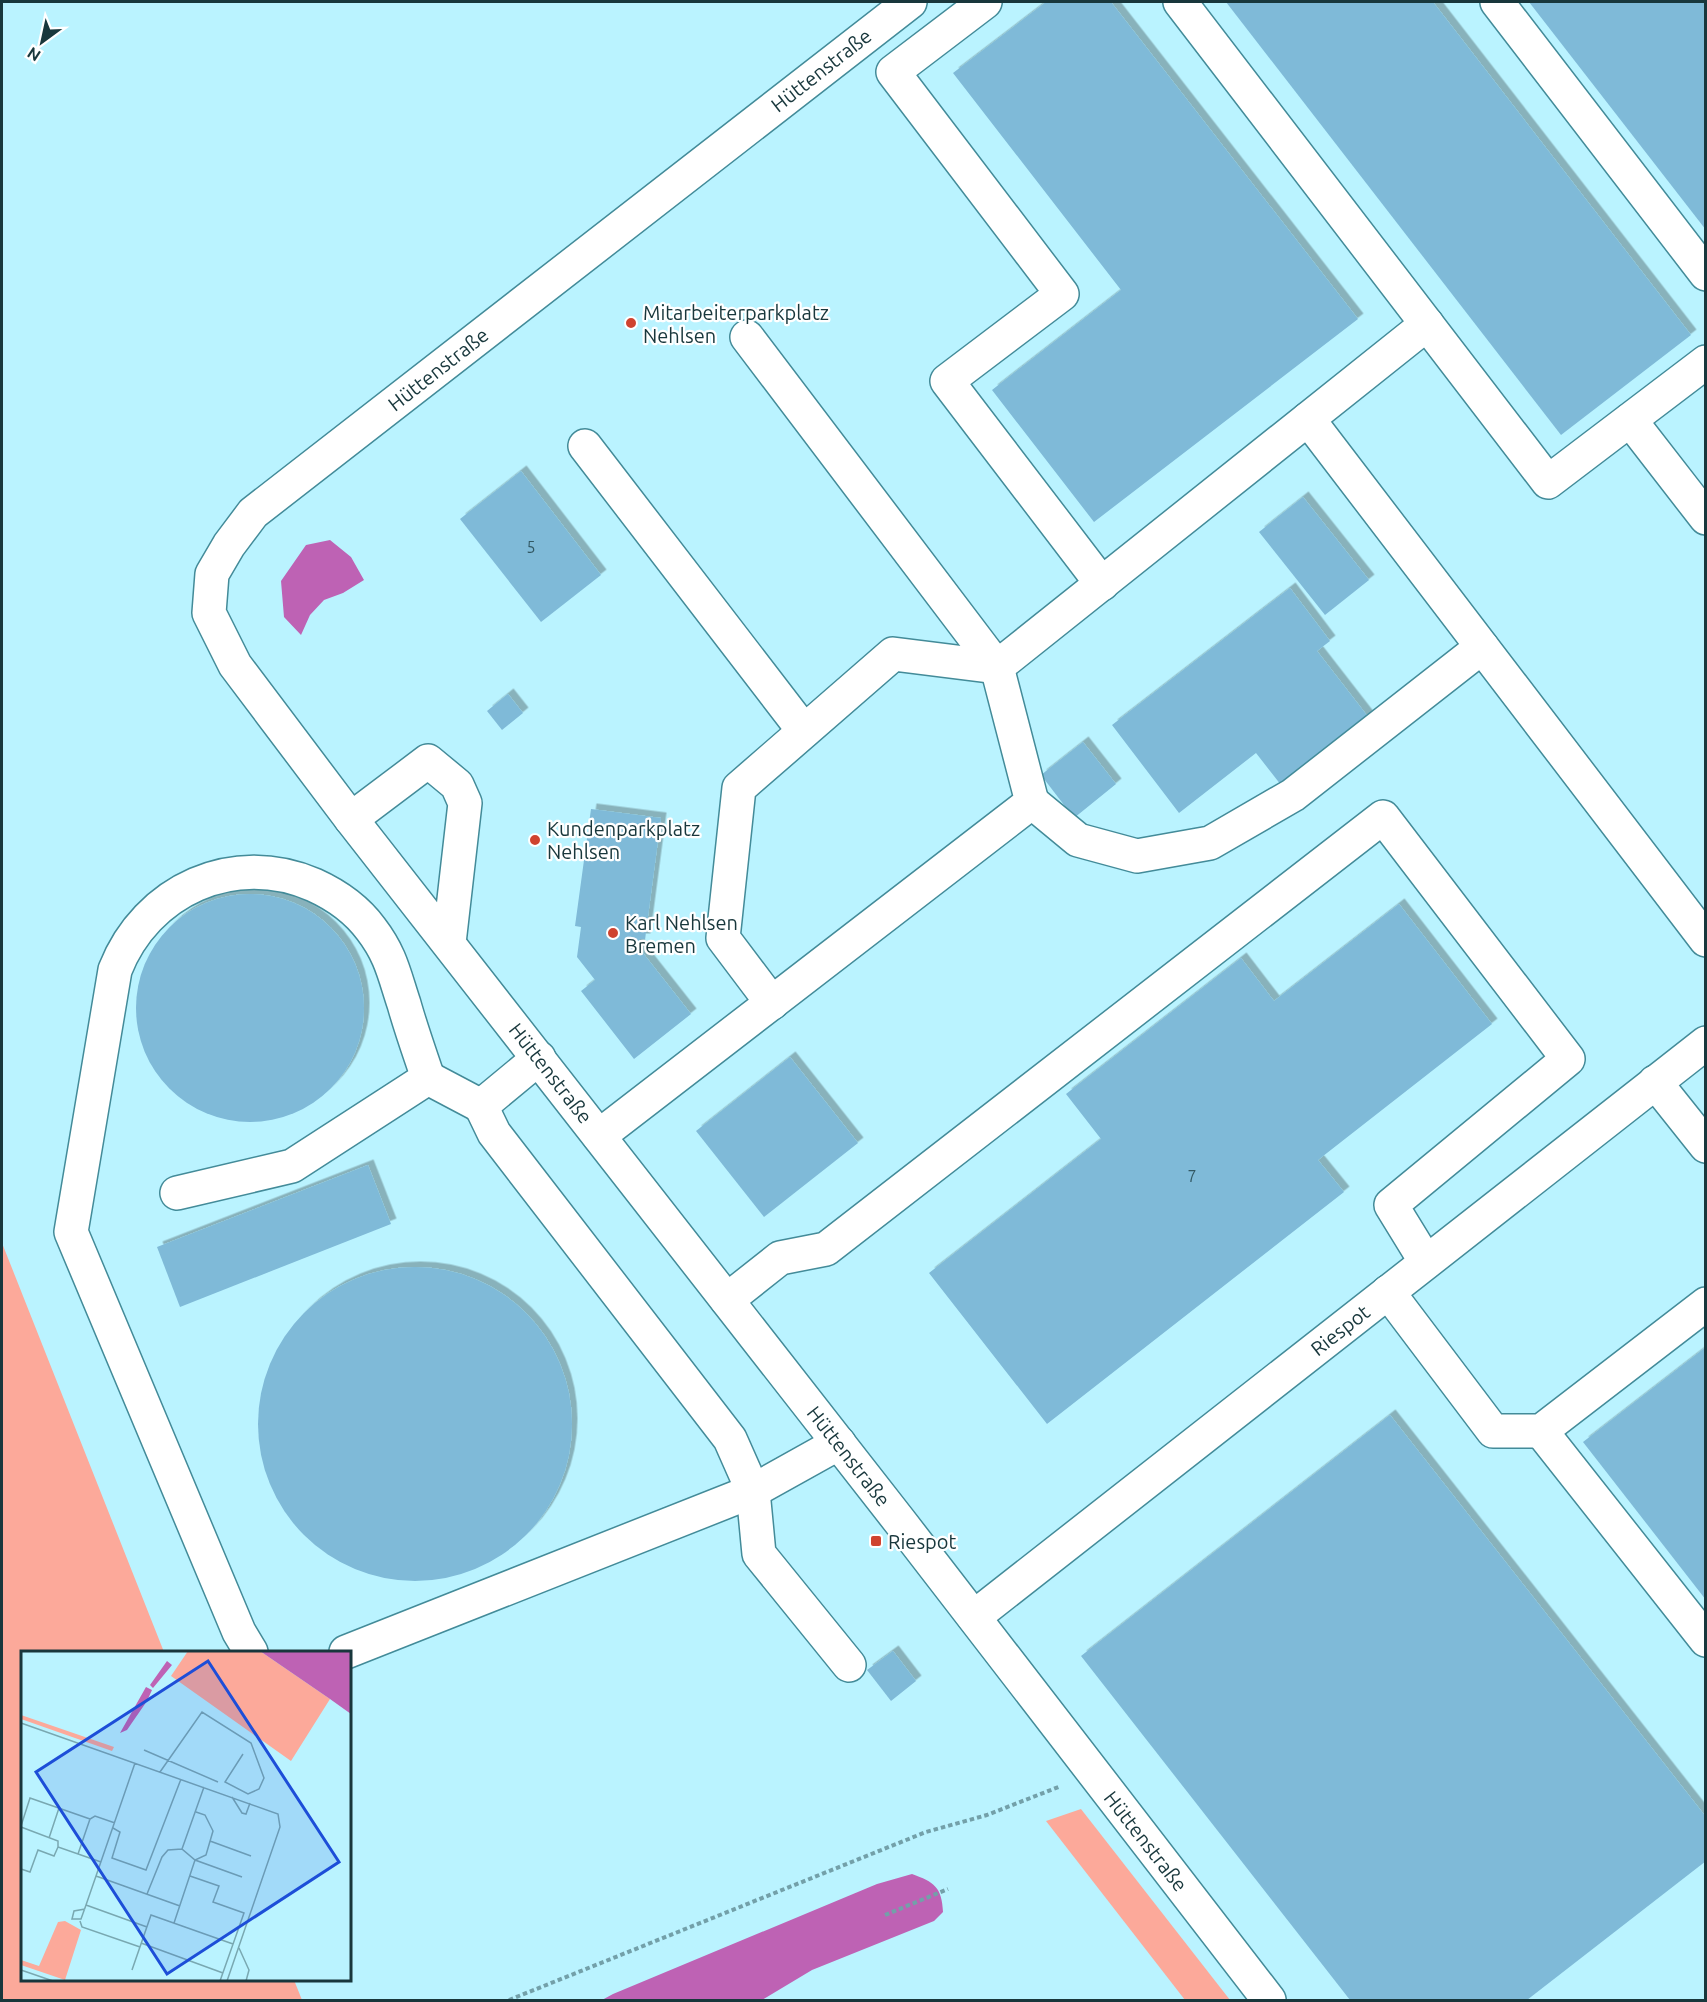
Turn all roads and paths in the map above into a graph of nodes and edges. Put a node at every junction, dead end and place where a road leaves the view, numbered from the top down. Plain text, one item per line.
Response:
1 (910, 2) edge
2 (985, 2) edge
3 (1180, 2) edge
4 (1497, 2) edge
5 (1706, 274) edge
6 (1427, 324) junction
7 (747, 337) dead end
8 (1706, 362) edge
9 (1308, 419) junction
10 (1630, 420) junction
11 (585, 446) dead end
12 (1706, 518) edge
13 (1102, 584) junction
14 (1482, 647) junction
15 (997, 668) junction
16 (804, 730) junction
17 (1032, 802) junction
18 (351, 819) junction
19 (1706, 940) edge
20 (449, 943) junction
21 (772, 1003) junction
22 (1706, 1043) edge
23 (539, 1058) junction
24 (428, 1078) junction
25 (1655, 1082) junction
26 (481, 1106) junction
27 (599, 1136) junction
28 (1706, 1146) edge
29 (177, 1193) dead end
30 (1426, 1262) junction
31 (1388, 1292) junction
32 (727, 1300) junction
33 (1706, 1304) edge
34 (1541, 1431) junction
35 (839, 1443) junction
36 (753, 1491) junction
37 (974, 1617) junction
38 (1706, 1640) edge
39 (250, 1651) edge
40 (351, 1651) edge
41 (849, 1665) dead end
42 (1093, 1774) junction
43 (948, 1889) dead end
44 (885, 1915) dead end
45 (508, 2001) edge
46 (1269, 2001) edge

1 - 18 street, Hüttenstraße
2 - 13 street
3 - 6 street
4 - 5 street
6 - 9 street
6 - 10 street
7 - 15 street
8 - 10 street
9 - 13 street
9 - 14 street
10 - 12 street
11 - 16 street
13 - 15 street
14 - 17 street
14 - 19 street
15 - 16 street
15 - 17 street
16 - 21 street
17 - 21 street
18 - 20 street, Hüttenstraße
18 - 20 street
20 - 23 street, Hüttenstraße
21 - 27 street
22 - 25 street, Riespot
23 - 26 street
23 - 27 street, Hüttenstraße
24 - 26 street
24 - 29 street
24 - 39 street
25 - 28 street
25 - 30 street, Riespot
26 - 36 street
27 - 32 street, Hüttenstraße
30 - 31 street, Riespot
30 - 32 street
31 - 34 street
31 - 37 street, Riespot
32 - 35 street, Hüttenstraße
33 - 34 street
34 - 38 street
35 - 36 street
35 - 37 street, Hüttenstraße
36 - 40 street
36 - 41 street
37 - 42 street, Hüttenstraße
42 - 45 path
42 - 46 street, Hüttenstraße
43 - 44 path

